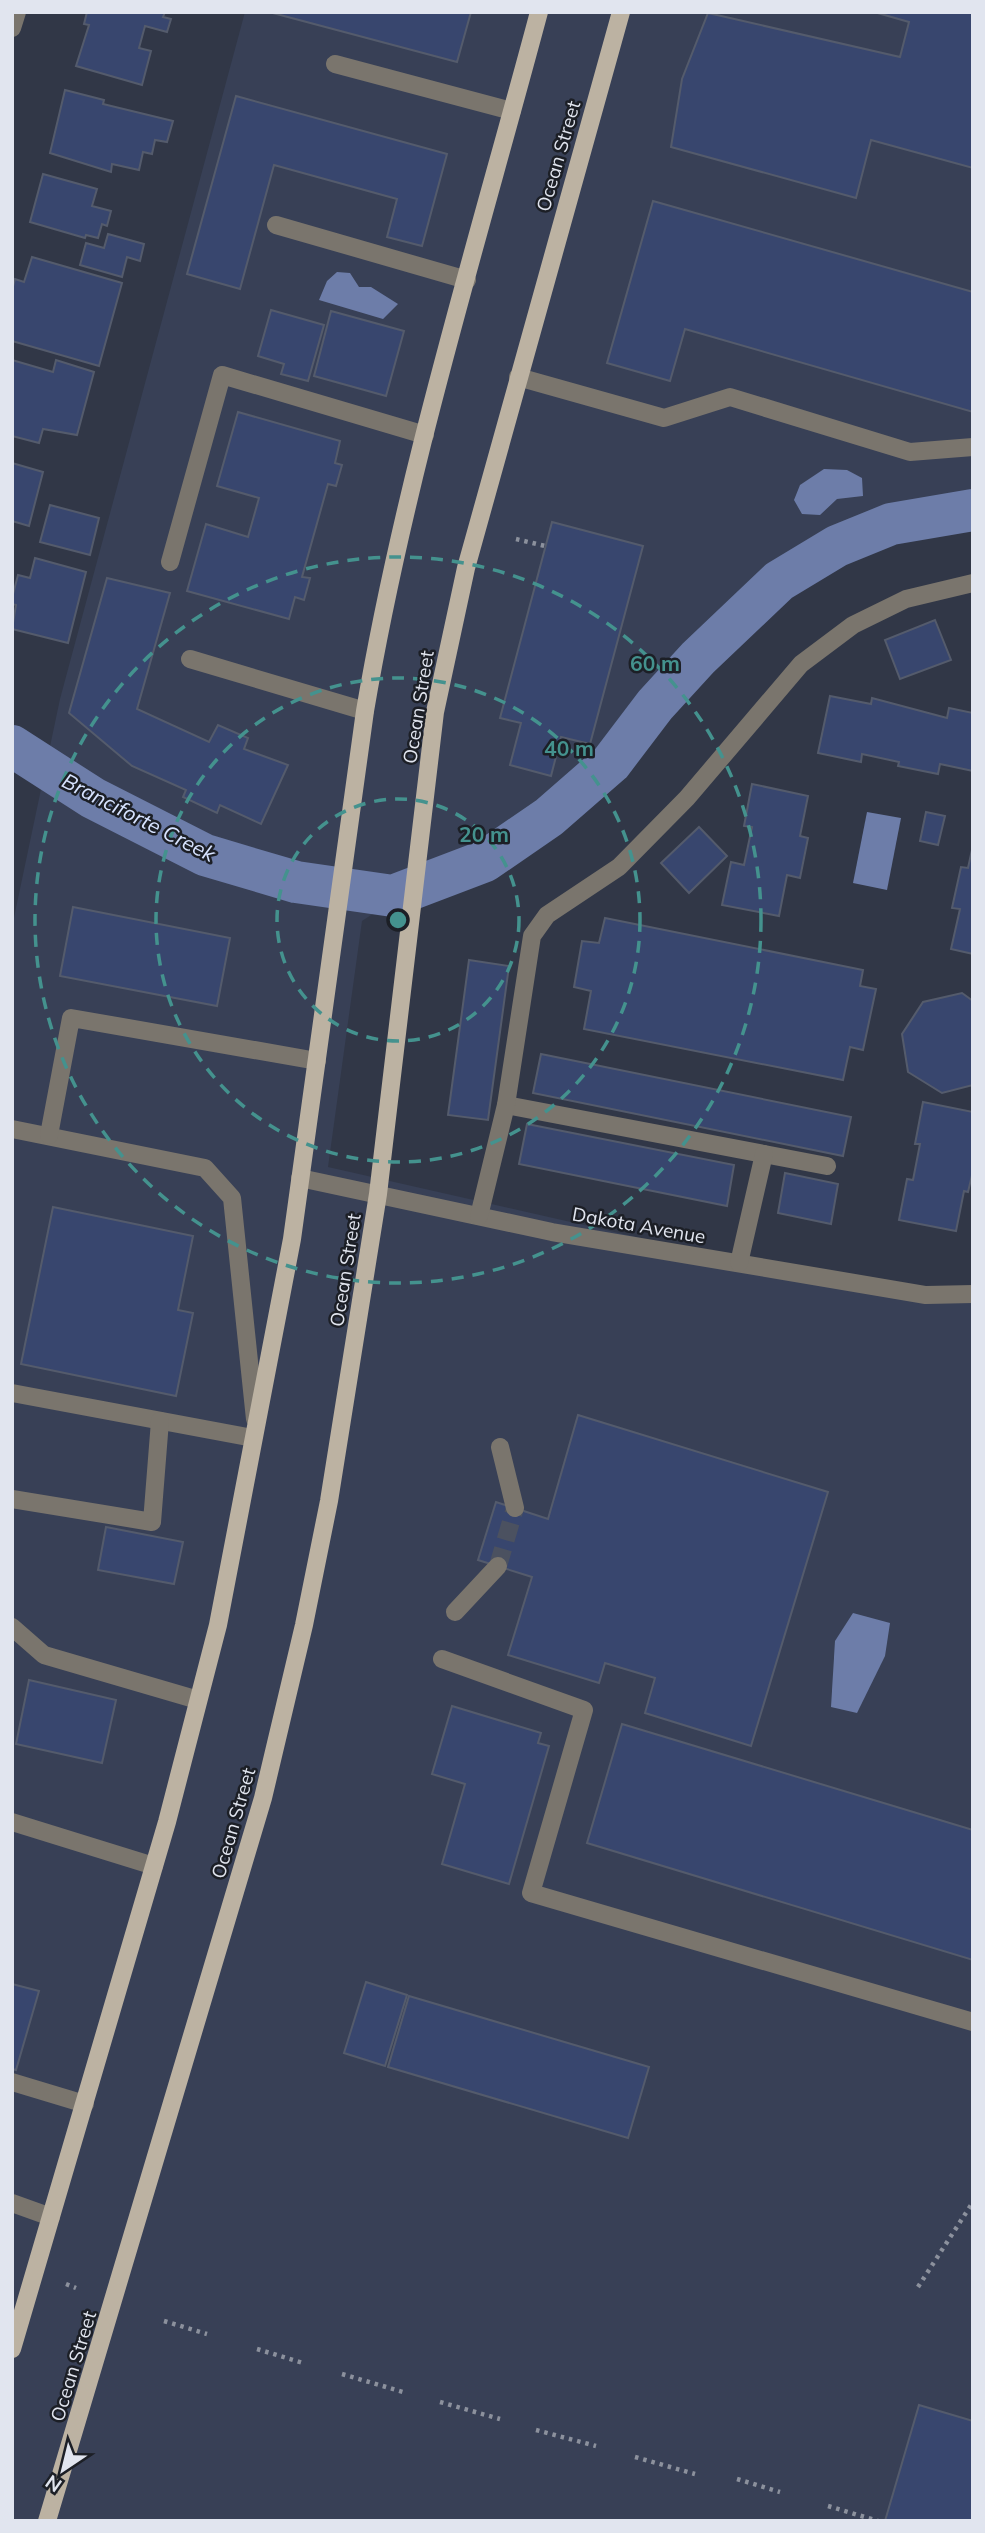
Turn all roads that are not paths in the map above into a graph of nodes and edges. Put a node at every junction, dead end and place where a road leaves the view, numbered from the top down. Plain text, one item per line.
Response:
1 (17, 12) edge
2 (539, 12) edge
3 (621, 12) edge
4 (12, 28) edge
5 (335, 64) dead end
6 (512, 111) junction
7 (276, 225) dead end
8 (467, 280) junction
9 (518, 377) junction
10 (425, 435) junction
11 (973, 447) edge
12 (170, 562) dead end
13 (973, 583) edge
14 (190, 659) dead end
15 (365, 711) junction
16 (317, 1061) junction
17 (506, 1105) junction
18 (12, 1130) edge
19 (49, 1136) junction
20 (764, 1154) junction
21 (827, 1166) dead end
22 (300, 1178) junction
23 (378, 1194) junction
24 (480, 1216) junction
25 (739, 1263) junction
26 (973, 1294) edge
27 (12, 1393) edge
28 (160, 1421) junction
29 (254, 1430) junction
30 (500, 1447) dead end
31 (12, 1499) edge
32 (514, 1508) tunnel mouth
33 (498, 1566) tunnel mouth
34 (455, 1612) dead end
35 (12, 1627) edge
36 (442, 1659) dead end
37 (198, 1700) junction
38 (12, 1822) edge
39 (154, 1866) junction
40 (973, 2022) edge
41 (12, 2082) edge
42 (85, 2104) junction
43 (12, 2203) edge
44 (51, 2217) junction
45 (12, 2349) edge
46 (47, 2521) edge

1 - 4 street
2 - 6 main road
3 - 9 main road, Ocean Street
5 - 6 street
6 - 8 main road
7 - 8 street
8 - 10 main road
9 - 11 street
9 - 23 main road, Ocean Street
10 - 12 street
10 - 15 main road
13 - 17 street
14 - 15 street
15 - 16 main road
16 - 19 street
16 - 22 main road
17 - 20 street
17 - 24 street
18 - 19 street
19 - 29 street
20 - 21 street
20 - 25 street
22 - 23 street, Dakota Avenue
22 - 29 main road
23 - 24 street, Dakota Avenue
23 - 46 main road, Ocean Street
24 - 25 street, Dakota Avenue
25 - 26 street, Dakota Avenue
27 - 28 street
28 - 29 street
28 - 31 street
29 - 37 main road
30 - 32 street
33 - 34 street
35 - 37 street
36 - 40 street
37 - 39 main road
38 - 39 street
39 - 42 main road
41 - 42 street
42 - 44 main road
43 - 44 street
44 - 45 main road

